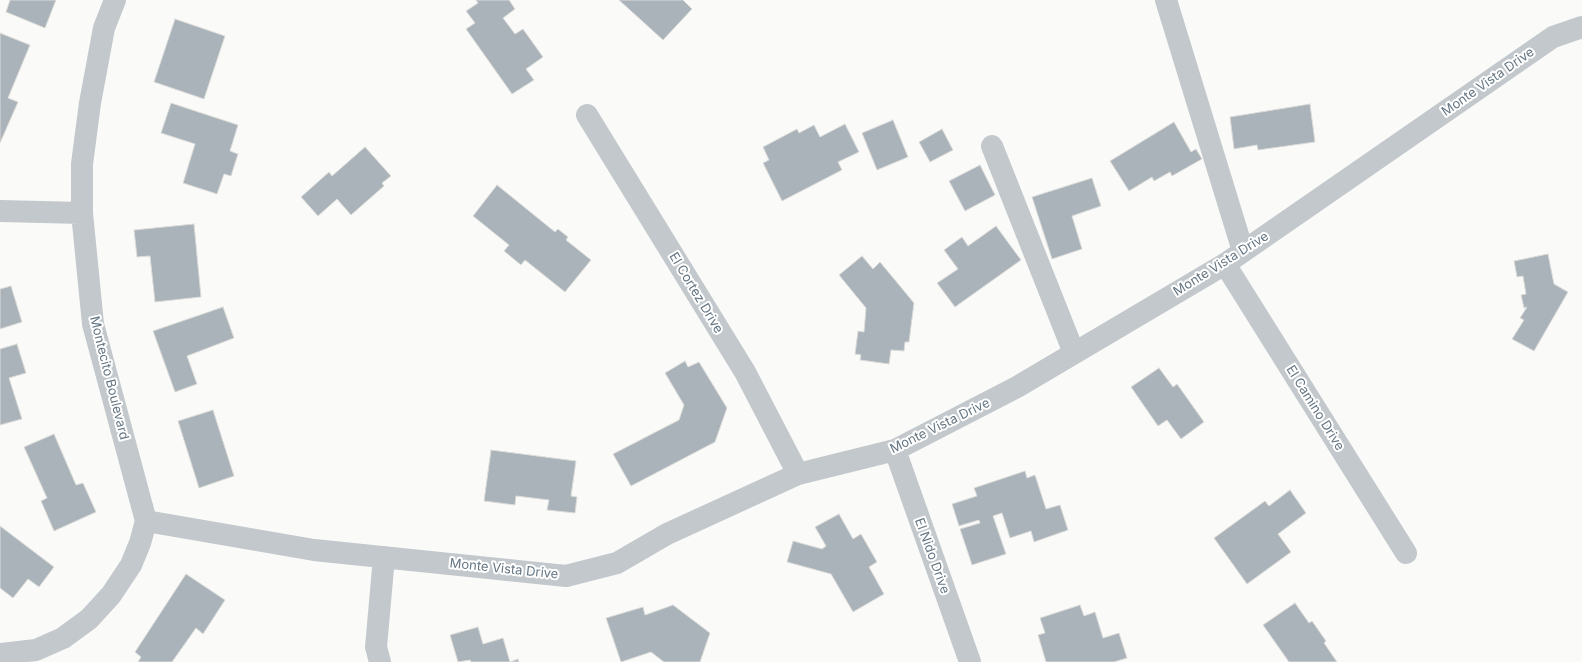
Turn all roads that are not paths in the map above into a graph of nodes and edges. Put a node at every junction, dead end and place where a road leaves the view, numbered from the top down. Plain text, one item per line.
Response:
1 (114, 0) edge
2 (1166, 0) edge
3 (1582, 27) edge
4 (587, 115) dead end
5 (992, 146) dead end
6 (0, 211) edge
7 (82, 213) junction
8 (1243, 251) junction
9 (1225, 264) junction
10 (1074, 353) junction
11 (895, 450) junction
12 (798, 474) junction
13 (146, 521) junction
14 (1406, 553) dead end
15 (384, 557) junction
16 (0, 654) edge
17 (380, 662) edge
18 (970, 662) edge

1 - 7 street, Montecito Boulevard
2 - 8 street
3 - 8 street, Monte Vista Drive
4 - 12 street, El Cortez Drive
5 - 10 street
6 - 7 street
7 - 13 street, Montecito Boulevard
8 - 9 street, Monte Vista Drive
9 - 10 street, Monte Vista Drive
9 - 14 street, El Camino Drive
10 - 11 street, Monte Vista Drive
11 - 12 street, Monte Vista Drive
11 - 18 street, El Nido Drive
12 - 15 street, Monte Vista Drive
13 - 15 street, Monte Vista Drive
13 - 16 street
15 - 17 street

